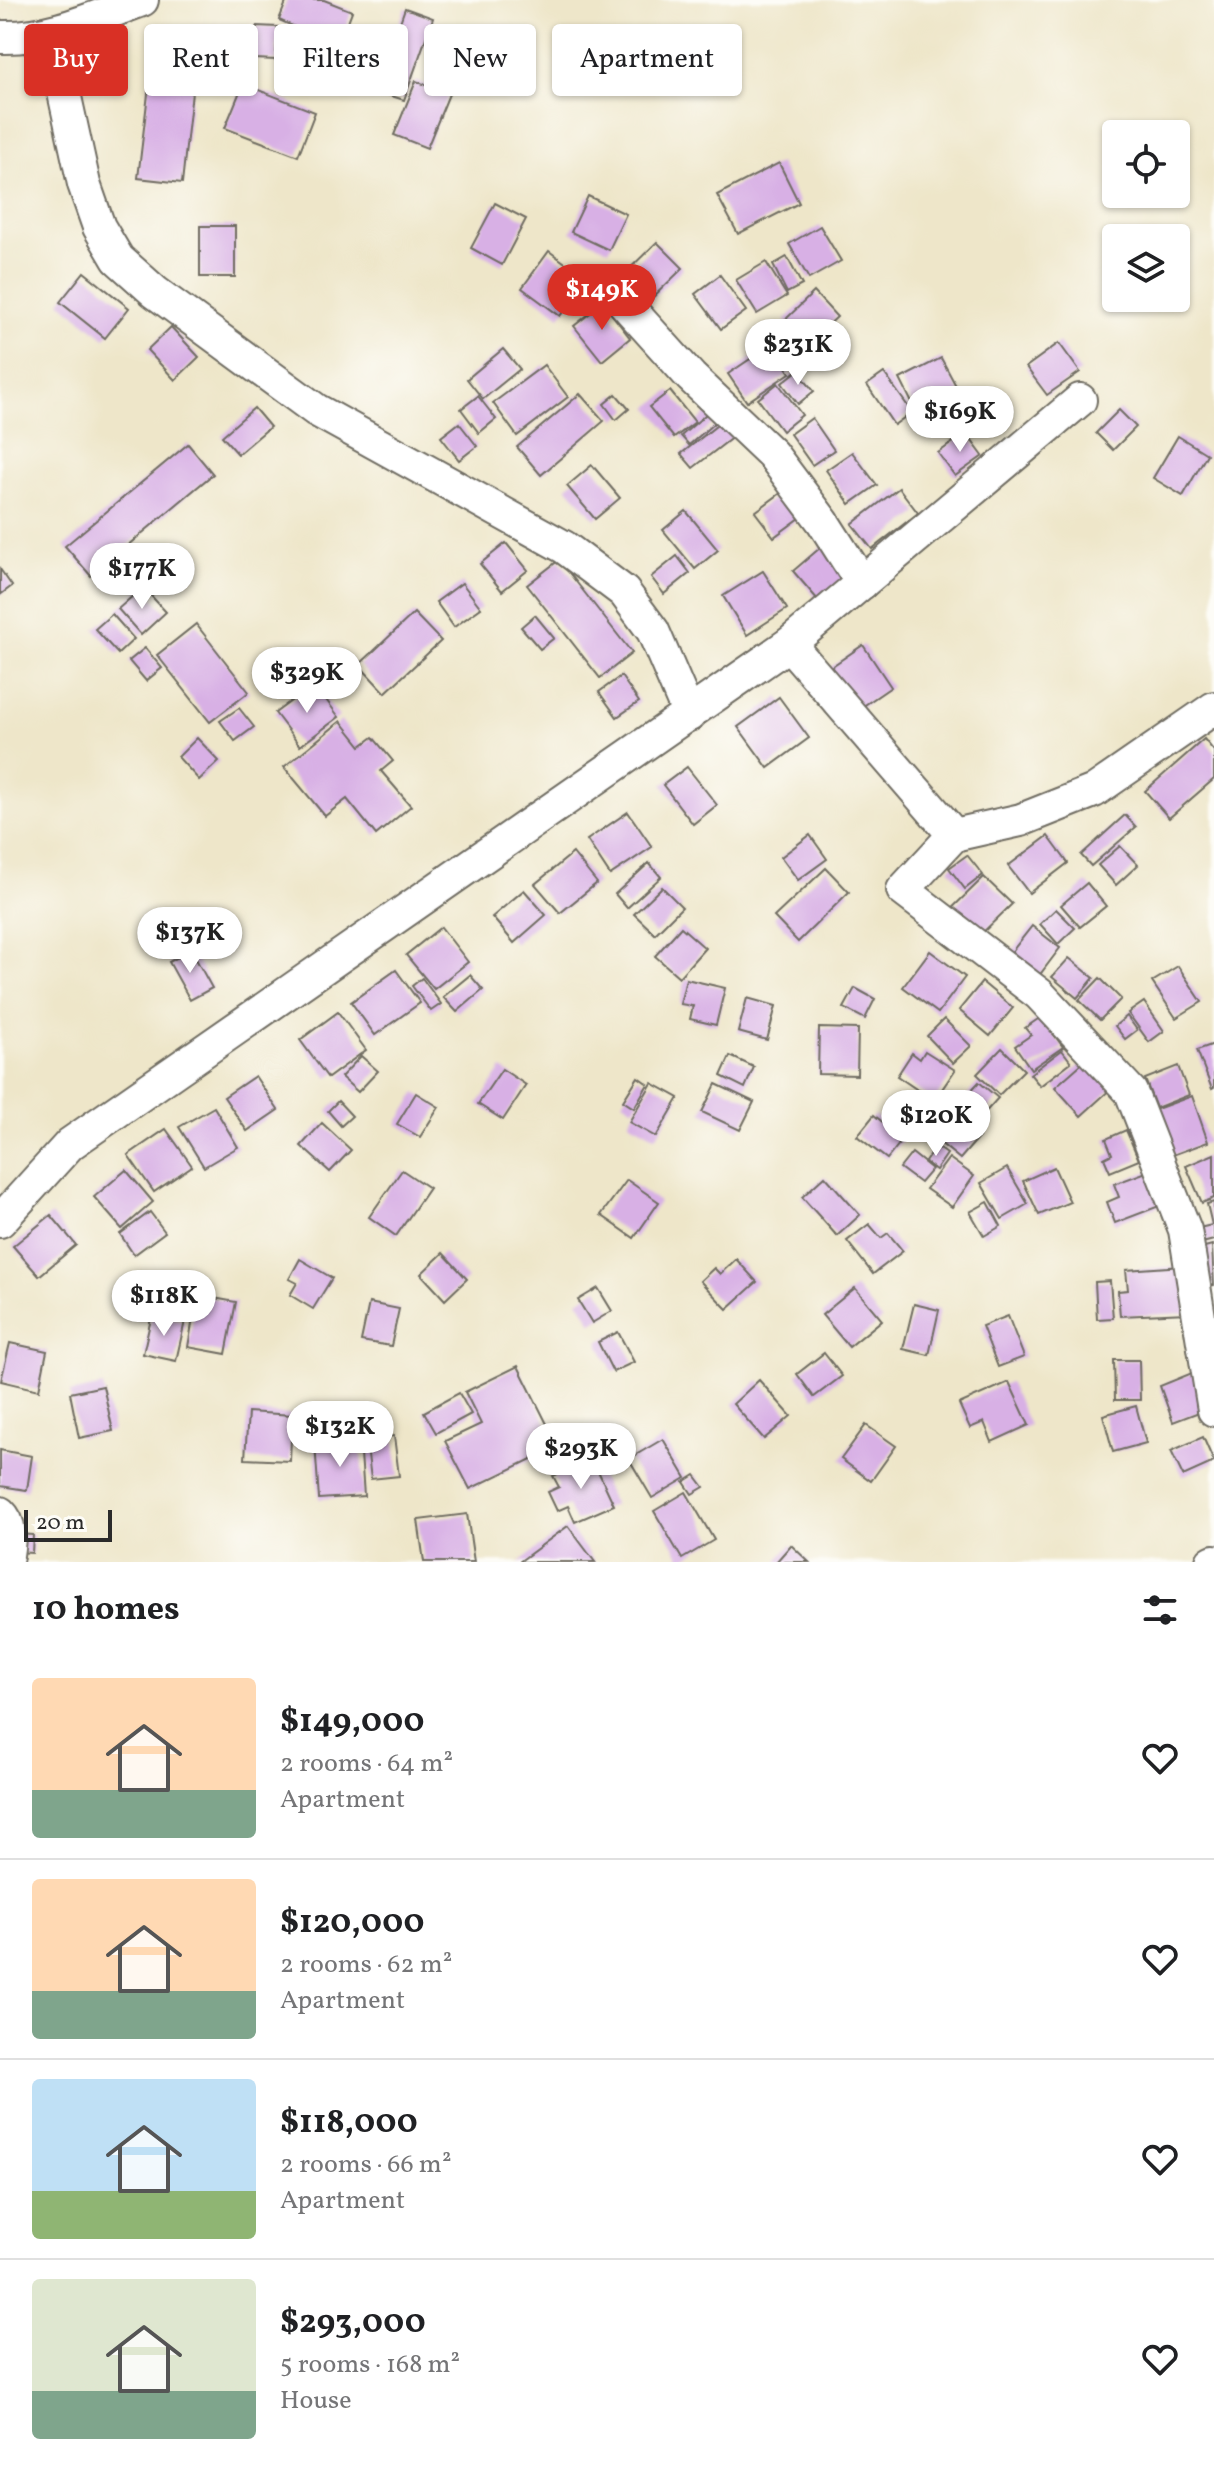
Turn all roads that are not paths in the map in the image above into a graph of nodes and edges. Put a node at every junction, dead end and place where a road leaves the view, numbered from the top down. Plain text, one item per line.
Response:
1 (142, 0) edge
2 (76, 24) edge
3 (0, 37) edge
4 (24, 38) edge
5 (65, 96) edge
6 (609, 286) dead end
7 (1080, 400) dead end
8 (862, 583) junction
9 (789, 644) junction
10 (1214, 708) edge
11 (689, 715) junction
12 (954, 835) junction
13 (0, 1221) edge
14 (1214, 1410) edge
15 (0, 1513) edge
16 (6, 1562) edge

1 - 2 street
3 - 4 street
5 - 11 street
6 - 8 street
7 - 8 street
8 - 9 street
9 - 11 street
9 - 12 street
10 - 12 street
11 - 13 street
12 - 14 street
15 - 16 street

